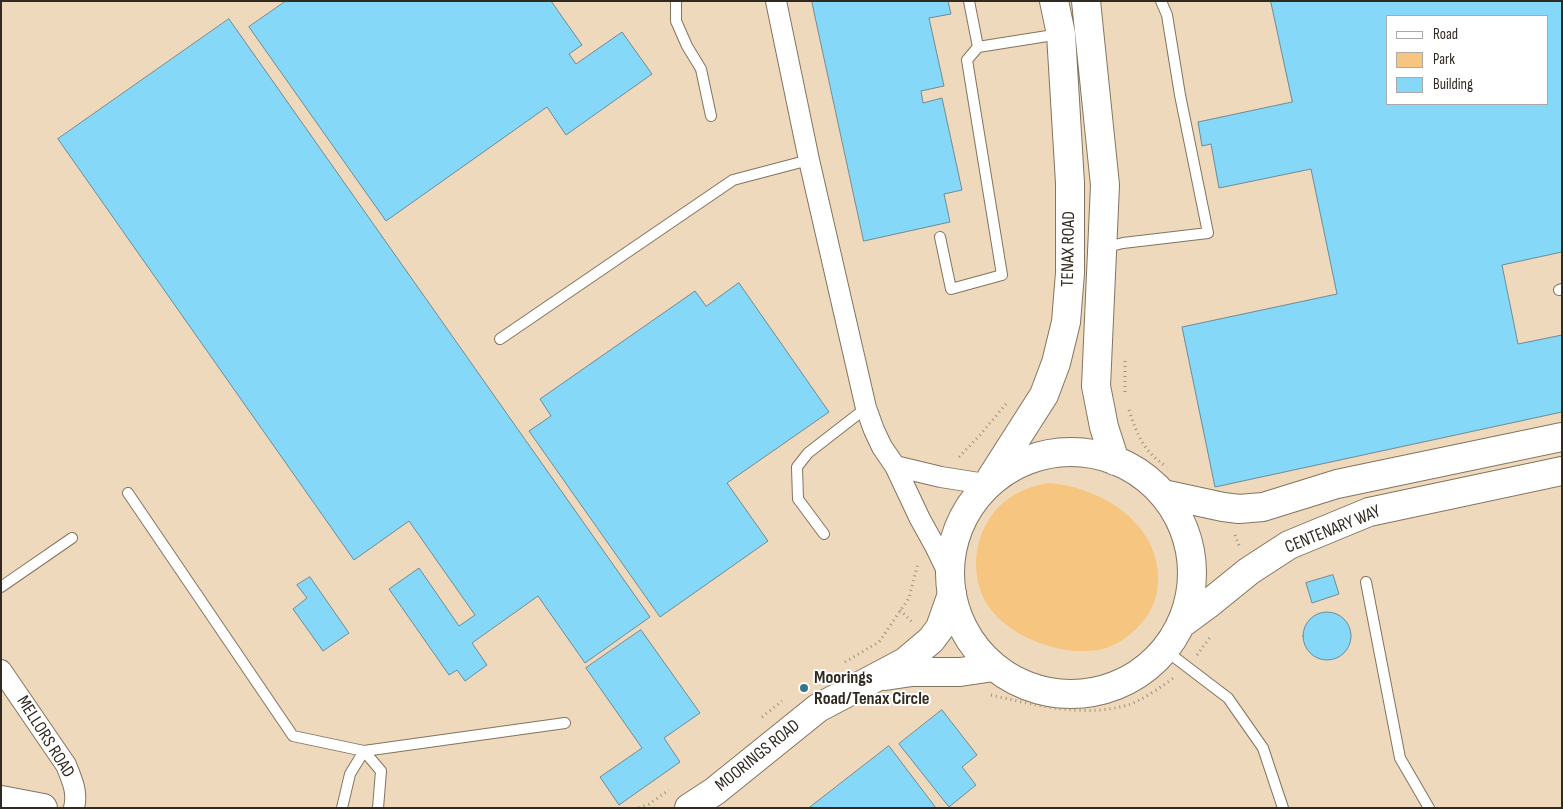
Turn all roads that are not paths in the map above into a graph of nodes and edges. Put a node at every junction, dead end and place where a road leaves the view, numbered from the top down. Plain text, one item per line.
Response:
1 (676, 1) edge
2 (776, 1) edge
3 (969, 1) edge
4 (1054, 1) edge
5 (1086, 1) edge
6 (1161, 1) edge
7 (1061, 34) junction
8 (978, 47) junction
9 (711, 116) dead end
10 (809, 160) junction
11 (940, 237) dead end
12 (1102, 248) junction
13 (500, 340) dead end
14 (866, 408) junction
15 (1562, 437) edge
16 (1116, 462) junction
17 (895, 466) junction
18 (1562, 471) edge
19 (988, 481) junction
20 (1166, 482) junction
21 (128, 494) dead end
22 (824, 534) dead end
23 (72, 538) dead end
24 (1366, 582) dead end
25 (951, 586) junction
26 (1, 587) edge
27 (1184, 622) junction
28 (1165, 650) junction
29 (994, 667) junction
30 (1, 670) edge
31 (879, 677) junction
32 (565, 723) dead end
33 (364, 751) junction
34 (1, 800) edge
35 (43, 808) edge
36 (74, 808) edge
37 (342, 808) edge
38 (378, 808) edge
39 (689, 808) edge
40 (1284, 808) edge
41 (1429, 808) edge

1 - 9 lane
2 - 10 street
3 - 8 lane
4 - 7 main road, TENAX ROAD
5 - 12 main road, TENAX ROAD
6 - 12 lane
7 - 8 lane
7 - 19 main road, TENAX ROAD
8 - 11 lane
10 - 13 lane
10 - 14 street
12 - 16 main road, TENAX ROAD
14 - 17 street
14 - 22 lane
15 - 20 main road, CENTENARY WAY
16 - 19 main road
16 - 20 main road
17 - 19 street
17 - 25 street
18 - 27 main road, CENTENARY WAY
19 - 25 main road, TENAX ROAD
20 - 27 main road
21 - 33 lane
23 - 26 lane
24 - 41 lane
25 - 29 main road
25 - 31 main road, MOORINGS ROAD
27 - 28 main road
28 - 29 main road
28 - 40 lane
29 - 31 main road, MOORINGS ROAD
30 - 36 street, MELLORS ROAD
31 - 39 main road, MOORINGS ROAD
32 - 33 lane
33 - 37 lane
33 - 38 lane
34 - 35 main road

